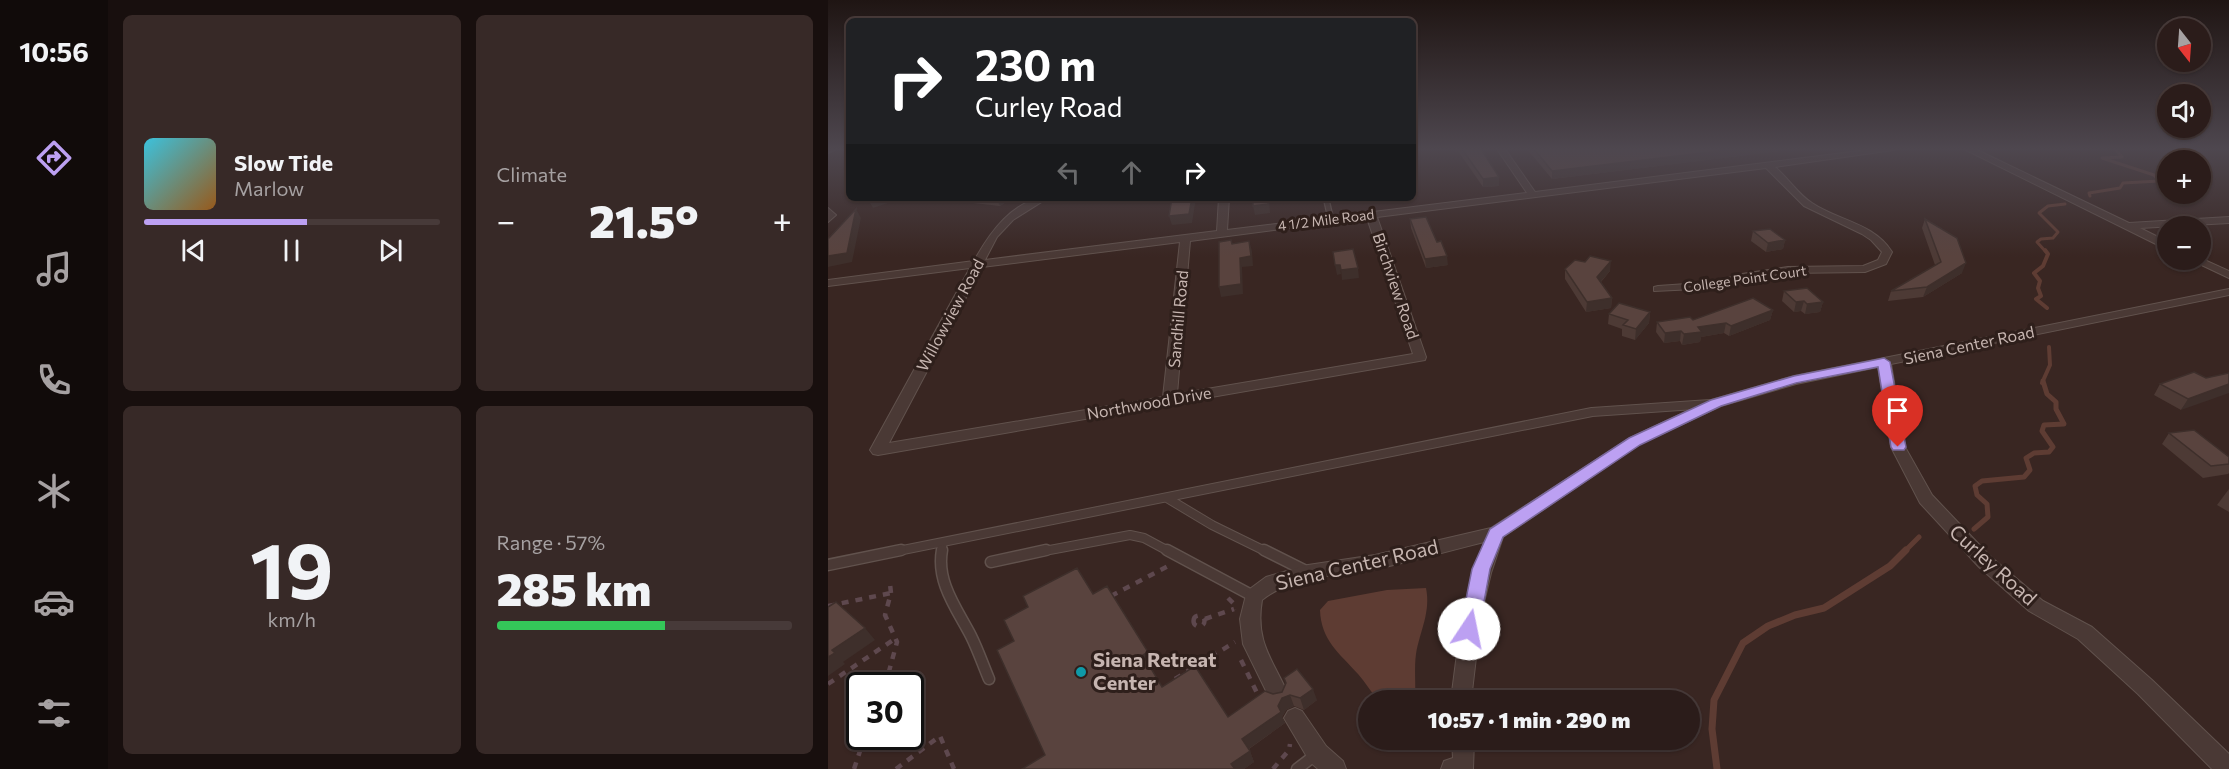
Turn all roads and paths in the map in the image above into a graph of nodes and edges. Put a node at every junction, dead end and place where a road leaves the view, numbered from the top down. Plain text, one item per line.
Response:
1 (1526, 185) edge
2 (1612, 185) edge
3 (1788, 185) edge
4 (2043, 185) edge
5 (1533, 195) junction
6 (1039, 201) edge
7 (1224, 201) edge
8 (1327, 201) edge
9 (828, 211) edge
10 (1371, 215) junction
11 (828, 219) edge
12 (1331, 220) junction
13 (2229, 220) edge
14 (2128, 226) junction
15 (1222, 234) junction
16 (1185, 238) junction
17 (2157, 240) edge
18 (977, 264) junction
19 (2211, 267) edge
20 (2229, 275) edge
21 (828, 283) edge
22 (1658, 289) dead end
23 (2229, 292) edge
24 (1420, 357) joint
25 (1884, 362) junction
26 (1170, 400) junction
27 (1716, 403) junction
28 (878, 450) joint
29 (1167, 498) junction
30 (1496, 533) junction
31 (943, 542) junction
32 (1160, 561) dead end
33 (991, 562) dead end
34 (828, 566) edge
35 (1308, 572) junction
36 (890, 584) dead end
37 (891, 593) junction
38 (1253, 596) junction
39 (1108, 598) edge
40 (828, 606) edge
41 (1234, 609) dead end
42 (1205, 619) dead end
43 (896, 638) junction
44 (1234, 642) dead end
45 (889, 672) edge
46 (989, 679) dead end
47 (1171, 681) edge
48 (828, 684) edge
49 (1462, 690) edge
50 (1278, 694) edge
51 (1291, 726) joint
52 (860, 750) edge
53 (1461, 750) edge
54 (1318, 754) junction
55 (1460, 768) edge
56 (854, 769) edge
57 (896, 769) edge
58 (954, 769) edge
59 (1273, 769) edge
60 (1297, 769) edge
61 (1335, 769) edge
62 (2228, 769) edge

1 - 5 street
2 - 5 street, 4 1/2 Mile Road
3 - 22 street, College Point Court
4 - 14 street
5 - 10 street, 4 1/2 Mile Road
6 - 18 street, Willowview Road
7 - 15 street
8 - 12 lane
9 - 11 street
10 - 12 street, 4 1/2 Mile Road
10 - 24 street, Birchview Road
12 - 15 street, 4 1/2 Mile Road
13 - 14 street
14 - 17 street
15 - 16 street, 4 1/2 Mile Road
16 - 18 street, 4 1/2 Mile Road
16 - 26 street, Sandhill Road
18 - 21 street, 4 1/2 Mile Road
18 - 28 street, Willowview Road
19 - 20 street
23 - 25 street, Siena Center Road
24 - 26 street, Northwood Drive
25 - 27 street, Siena Center Road
25 - 62 street, Curley Road
26 - 28 street, Northwood Drive
27 - 29 lane
27 - 30 street, Siena Center Road
29 - 31 lane
29 - 35 lane
30 - 35 street, Siena Center Road
30 - 49 street
31 - 34 lane
31 - 46 lane
32 - 39 path
33 - 38 lane
35 - 38 street, Siena Center Road
36 - 37 path
37 - 40 path
37 - 43 path
38 - 50 street
41 - 42 path
43 - 45 path
43 - 48 path
44 - 47 path
51 - 54 street
51 - 59 path
52 - 56 path
53 - 55 street
54 - 60 lane
54 - 61 street
57 - 58 path

